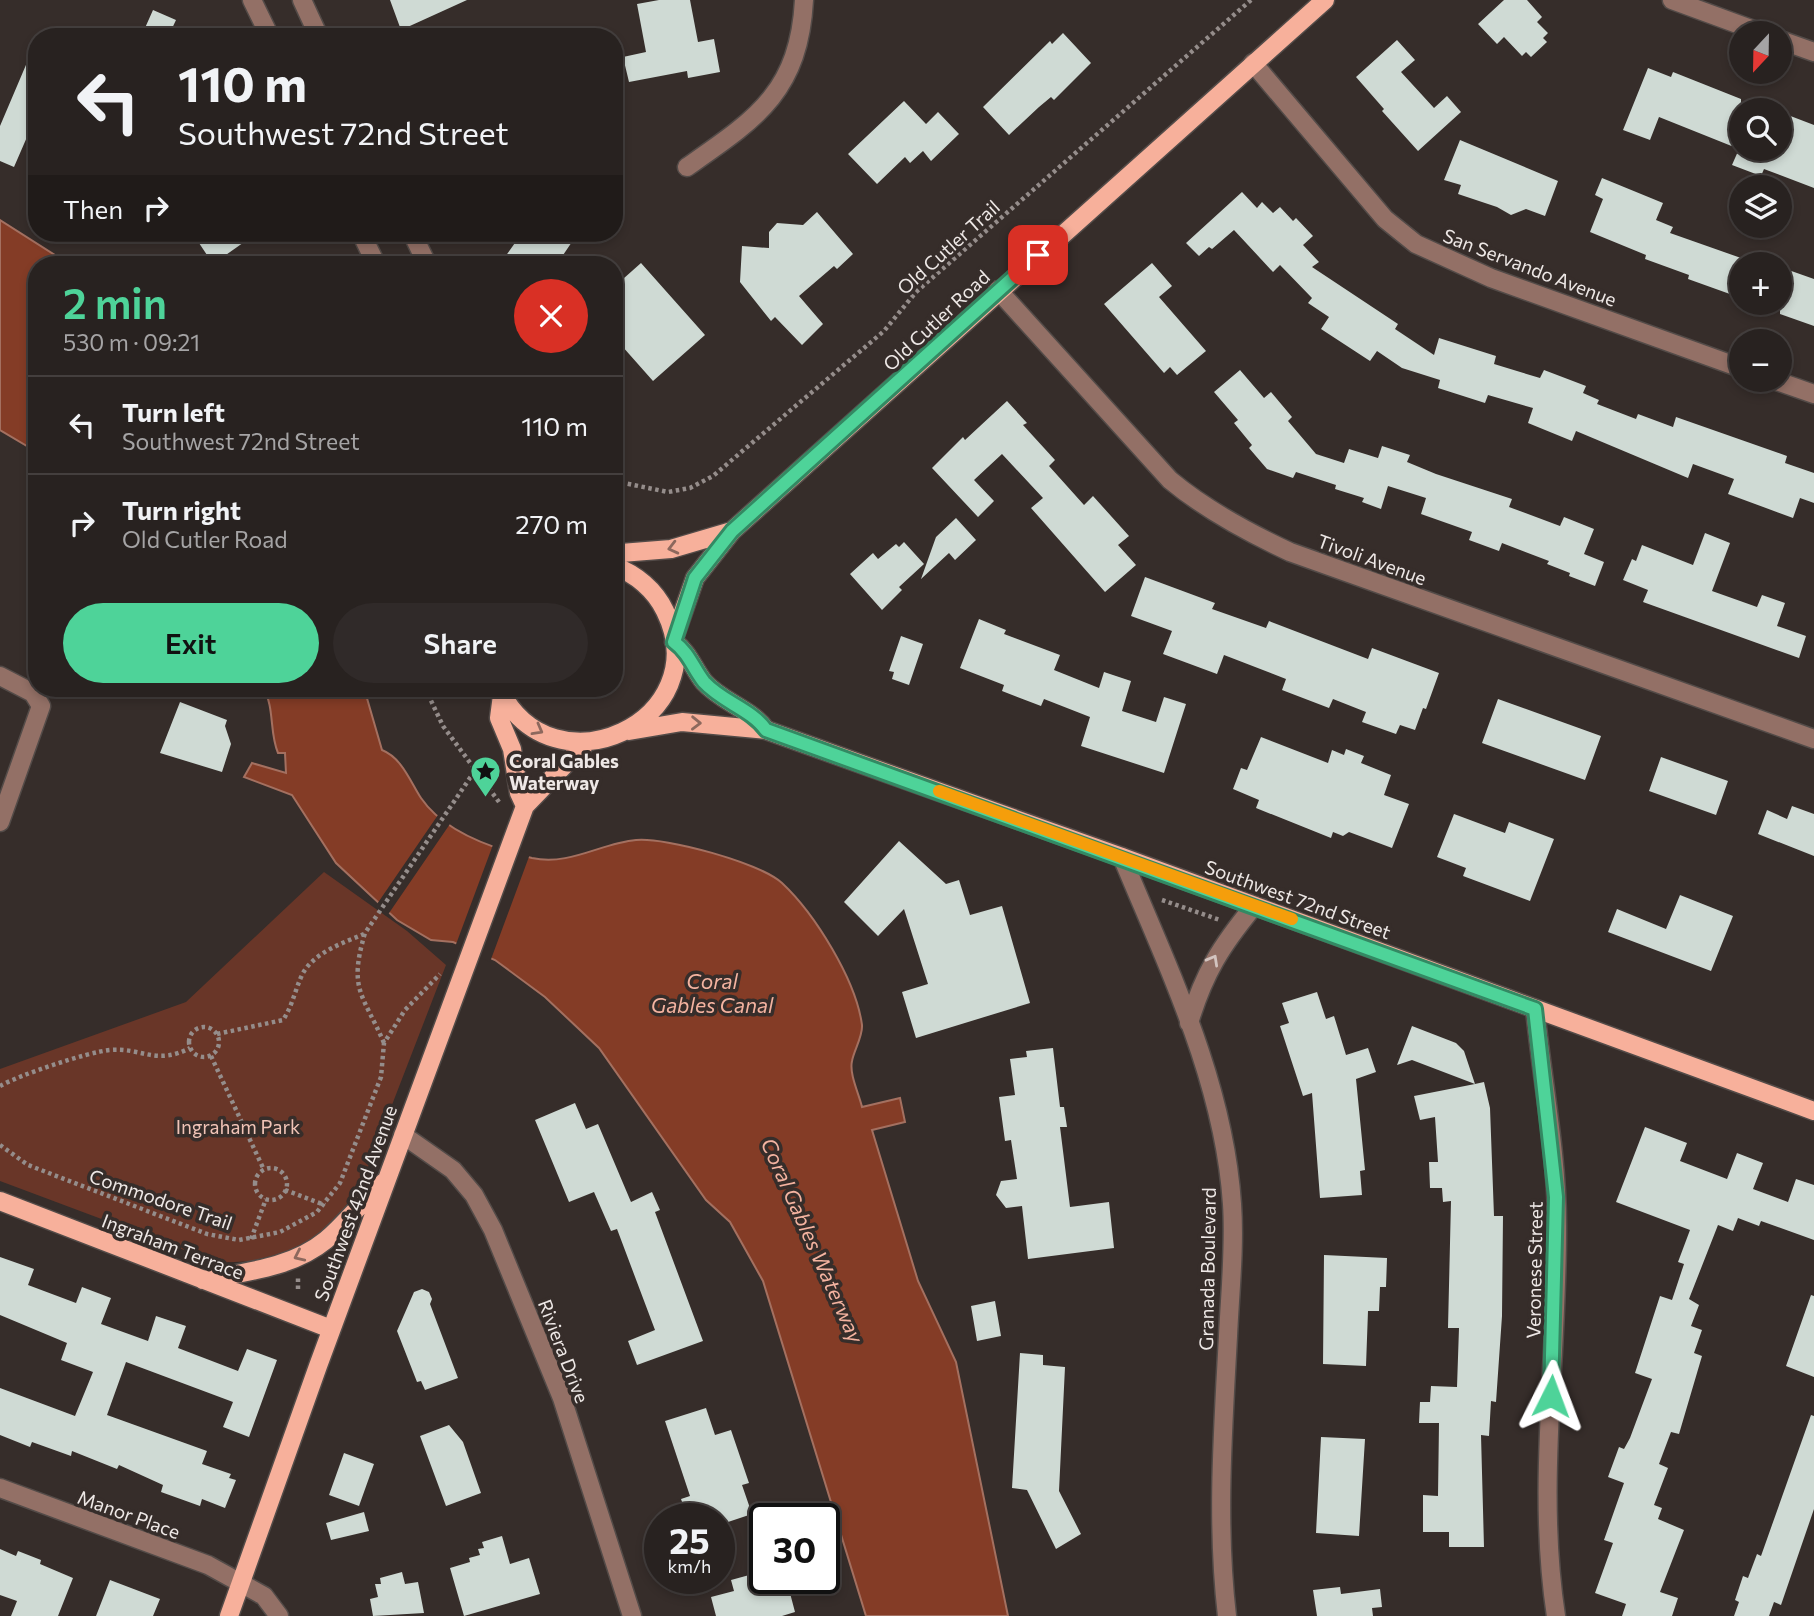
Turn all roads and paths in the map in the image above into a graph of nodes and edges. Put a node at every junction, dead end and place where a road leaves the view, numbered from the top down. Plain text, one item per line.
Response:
1 (252, 0) edge
2 (302, 0) edge
3 (804, 0) edge
4 (1251, 0) edge
5 (1325, 0) edge
6 (1672, 0) edge
7 (1729, 21) edge
8 (266, 28) edge
9 (315, 28) edge
10 (1792, 44) edge
11 (1814, 52) edge
12 (1252, 63) junction
13 (687, 167) dead end
14 (998, 290) junction
15 (1729, 364) edge
16 (1792, 386) edge
17 (1814, 394) edge
18 (623, 483) edge
19 (732, 531) junction
20 (623, 553) edge
21 (623, 571) edge
22 (674, 640) junction
23 (0, 676) edge
24 (28, 690) edge
25 (35, 697) edge
26 (429, 697) edge
27 (500, 697) edge
28 (505, 697) edge
29 (629, 730) junction
30 (766, 730) junction
31 (1814, 739) edge
32 (587, 743) junction
33 (474, 772) junction
34 (525, 806) junction
35 (503, 812) dead end
36 (0, 822) edge
37 (1122, 857) junction
38 (1157, 898) dead end
39 (1254, 906) junction
40 (1221, 921) dead end
41 (365, 933) junction
42 (444, 970) dead end
43 (1535, 1009) junction
44 (1189, 1023) junction
45 (217, 1034) junction
46 (384, 1043) junction
47 (190, 1048) junction
48 (211, 1056) junction
49 (0, 1086) edge
50 (1814, 1111) edge
51 (402, 1135) junction
52 (0, 1146) edge
53 (264, 1171) junction
54 (387, 1179) junction
55 (285, 1190) junction
56 (266, 1199) junction
57 (0, 1201) edge
58 (325, 1205) junction
59 (251, 1240) junction
60 (298, 1275) dead end
61 (202, 1280) junction
62 (298, 1289) dead end
63 (331, 1329) junction
64 (0, 1488) edge
65 (242, 1582) junction
66 (229, 1616) edge
67 (279, 1616) edge
68 (632, 1616) edge
69 (1227, 1616) edge
70 (1556, 1616) edge

1 - 8 street
2 - 9 street
3 - 13 street
4 - 18 path, Old Cutler Trail
5 - 12 main road, Old Cutler Road
6 - 7 street
10 - 11 street
12 - 14 main road, Old Cutler Road
12 - 15 street, San Servando Avenue
14 - 19 main road, Old Cutler Road
14 - 31 street, Tivoli Avenue
16 - 17 street
19 -> 20 main road, Old Cutler Road
19 - 22 main road, Old Cutler Road
21 - 22 main road
22 - 29 main road
22 - 30 main road, Southwest 72nd Street
23 - 24 street
25 - 36 street
26 - 33 path
27 - 34 main road
28 -> 32 main road
29 -> 30 main road, Southwest 72nd Street
29 - 32 main road, Southwest 72nd Street
30 - 37 main road, Southwest 72nd Street
32 - 34 main road, Southwest 42nd Avenue
33 - 35 path
33 - 41 path
34 - 51 main road, Southwest 42nd Avenue
37 - 39 main road, Southwest 72nd Street
37 - 44 street, Granada Boulevard
38 - 40 path
39 - 43 main road, Southwest 72nd Street
44 -> 39 street
41 - 45 path
41 - 46 path
42 - 46 path, Commodore Trail
43 - 50 main road, Southwest 72nd Street
43 - 70 street, Veronese Street
44 - 69 street, Granada Boulevard
45 - 47 path
45 - 48 path
46 - 58 path, Commodore Trail
47 - 48 path
47 - 49 path
48 - 53 path
51 - 54 main road, Southwest 42nd Avenue
51 - 68 street, Riviera Drive
52 - 59 path, Commodore Trail
53 - 55 path
53 - 56 path
54 -> 61 main road
54 - 63 main road, Southwest 42nd Avenue
55 - 56 path
55 - 58 path
56 - 59 path
57 - 61 main road, Ingraham Terrace
58 - 59 path, Commodore Trail
60 - 62 path
61 - 63 main road, Ingraham Terrace
63 - 65 main road, Southwest 42nd Avenue
64 - 65 street, Manor Place
65 - 66 main road, Southwest 42nd Avenue
65 - 67 street, Manor Place

